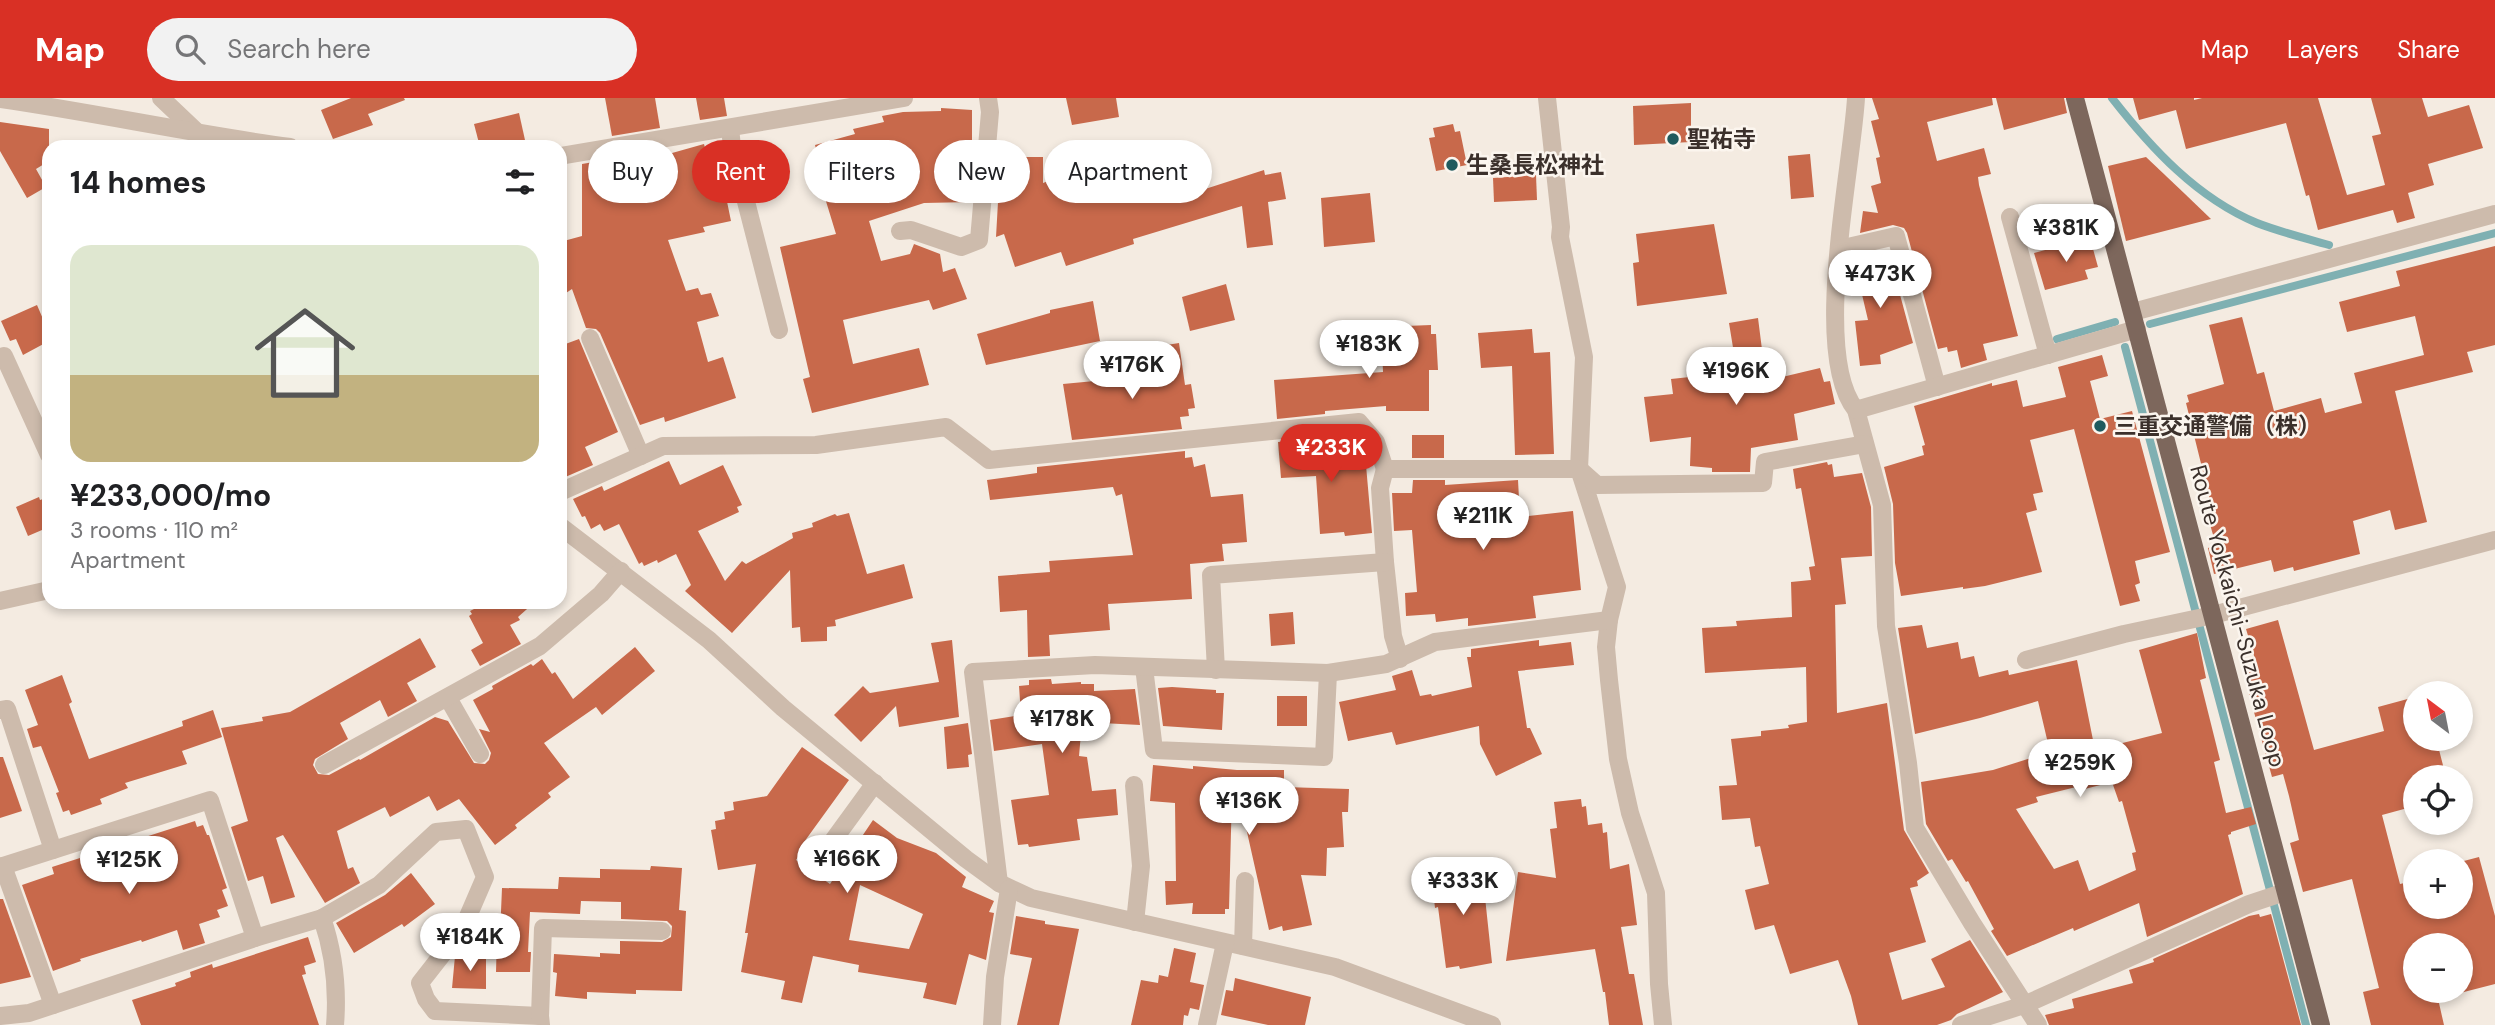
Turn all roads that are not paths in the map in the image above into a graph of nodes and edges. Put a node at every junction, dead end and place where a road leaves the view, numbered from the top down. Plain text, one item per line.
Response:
1 (160, 98) edge
2 (792, 98) edge
3 (904, 98) edge
4 (988, 98) edge
5 (1547, 98) edge
6 (1856, 98) edge
7 (2075, 98) edge
8 (0, 99) edge
9 (795, 117) junction
10 (730, 128) junction
11 (201, 140) edge
12 (204, 140) edge
13 (567, 155) edge
14 (2495, 214) edge
15 (2010, 217) dead end
16 (900, 231) dead end
17 (1839, 249) junction
18 (2135, 321) junction
19 (779, 330) dead end
20 (590, 338) dead end
21 (2048, 355) junction
22 (4, 356) dead end
23 (1937, 387) junction
24 (1856, 410) junction
25 (42, 440) edge
26 (1865, 444) junction
27 (641, 456) junction
28 (1579, 469) junction
29 (1385, 470) junction
30 (567, 489) edge
31 (567, 531) edge
32 (2495, 540) edge
33 (1385, 562) junction
34 (621, 571) junction
35 (42, 592) edge
36 (0, 601) edge
37 (2212, 615) junction
38 (1609, 620) junction
39 (1400, 659) junction
40 (2026, 660) dead end
41 (1144, 667) junction
42 (1216, 670) junction
43 (1328, 673) junction
44 (448, 698) junction
45 (0, 710) edge
46 (480, 754) dead end
47 (324, 765) dead end
48 (875, 783) junction
49 (1134, 785) dead end
50 (53, 850) junction
51 (816, 864) dead end
52 (2, 866) edge
53 (1245, 881) dead end
54 (1004, 886) junction
55 (2285, 892) junction
56 (322, 918) junction
57 (1135, 922) junction
58 (662, 931) dead end
59 (255, 938) junction
60 (1225, 943) junction
61 (1243, 946) junction
62 (53, 1005) junction
63 (2024, 1005) junction
64 (8, 1019) edge
65 (540, 1020) edge
66 (1485, 1024) edge
67 (334, 1025) edge
68 (992, 1025) edge
69 (1207, 1025) edge
70 (1664, 1025) edge
71 (1961, 1025) edge
72 (2038, 1025) edge
73 (2321, 1025) edge

1 - 12 street
2 - 9 street
3 - 9 street
4 - 16 street
5 - 28 street
6 - 17 street
7 - 18 main road, Route Yokkaichi-Suzuka Loop
8 - 11 street
9 - 10 street
10 - 13 street
10 - 19 street
14 - 18 street
15 - 21 street
17 - 23 street
17 - 24 street
18 - 21 street
18 - 37 main road, Route Yokkaichi-Suzuka Loop
20 - 27 street
21 - 23 street
22 - 25 street
23 - 24 street
24 - 26 street
26 - 28 street
26 - 63 street
27 - 29 street
27 - 30 street
28 - 29 street
28 - 38 street
29 - 33 street
31 - 34 street
32 - 37 street
33 - 39 street
33 - 42 street
34 - 44 street
34 - 48 street
35 - 36 street
37 - 40 street
37 - 55 main road, Route Yokkaichi-Suzuka Loop
38 - 39 street
38 - 70 street
39 - 43 street
41 - 42 street
41 - 43 street
41 - 54 street
42 - 43 street
44 - 46 street
44 - 47 street
45 - 50 street
48 - 51 street
48 - 54 street
49 - 57 street
50 - 52 street
50 - 59 street
52 - 62 street
53 - 61 street
54 - 57 street
54 - 68 street
55 - 63 street
55 - 73 main road, Route Yokkaichi-Suzuka Loop
56 - 59 street
56 - 65 street
56 - 67 street
57 - 60 street
58 - 65 street
59 - 62 street
60 - 61 street
60 - 69 street
61 - 66 street
62 - 64 street
63 - 71 street
63 - 72 street

